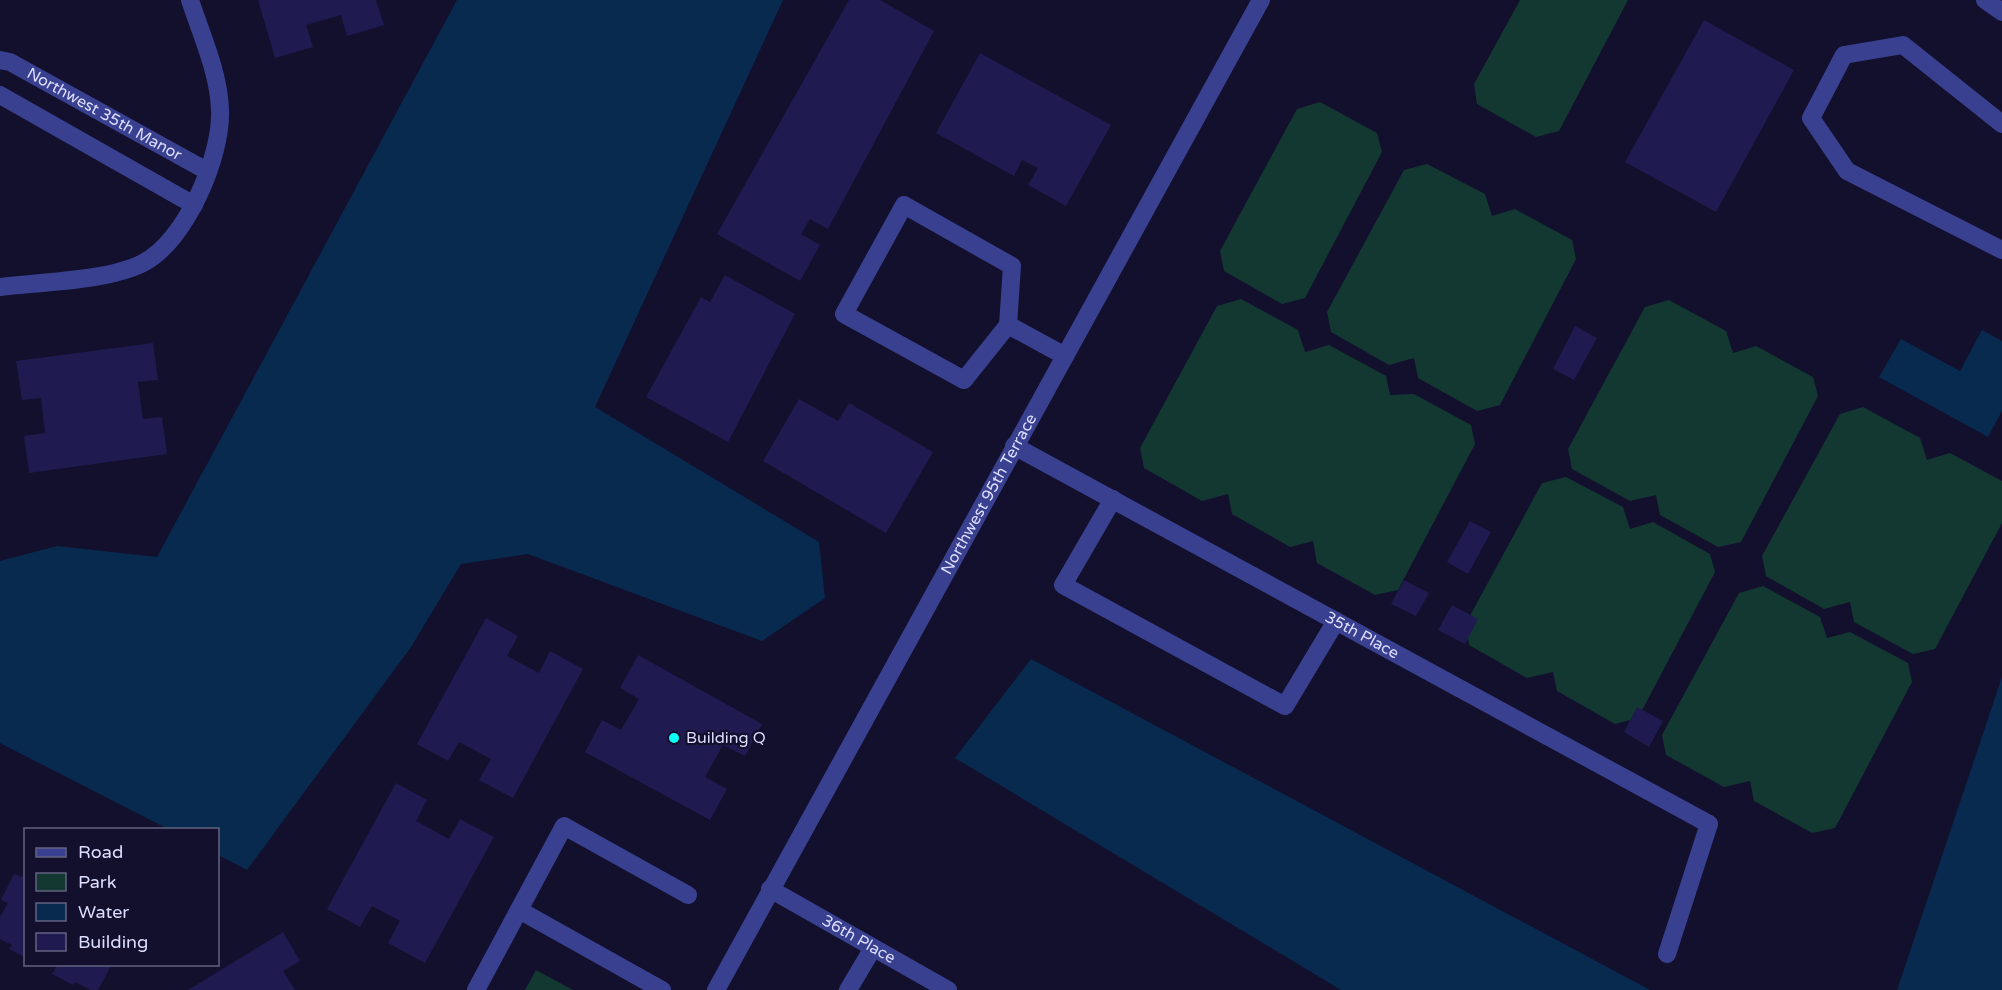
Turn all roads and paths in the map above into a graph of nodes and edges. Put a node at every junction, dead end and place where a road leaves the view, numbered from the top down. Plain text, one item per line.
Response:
1 (190, 0) edge
2 (1261, 0) edge
3 (1985, 0) edge
4 (2002, 12) edge
5 (0, 60) edge
6 (0, 95) edge
7 (2002, 124) edge
8 (207, 171) junction
9 (194, 205) junction
10 (2002, 250) edge
11 (0, 287) edge
12 (1008, 325) junction
13 (1065, 356) junction
14 (1014, 446) junction
15 (1113, 499) junction
16 (1336, 621) junction
17 (770, 889) junction
18 (688, 895) dead end
19 (519, 910) junction
20 (873, 948) junction
21 (1667, 954) dead end
22 (476, 990) edge
23 (662, 990) edge
24 (716, 990) edge
25 (848, 990) edge
26 (948, 990) edge

1 - 8 street
2 - 13 street, Northwest 95th Terrace
3 - 4 street
5 - 8 street, Northwest 35th Manor
6 - 9 street, Northwest 35th Manor
7 - 10 street
8 - 9 street
9 - 11 street
12 - 12 street
12 - 13 street
13 - 14 street, Northwest 95th Terrace
14 - 15 street, 35th Place
14 - 17 street, Northwest 95th Terrace
15 - 16 street, 35th Place
15 - 16 street
16 - 21 street, 35th Place
17 - 20 street, 36th Place
17 - 24 street, Northwest 95th Terrace
18 - 19 street
19 - 22 street
19 - 23 street
20 - 25 street
20 - 26 street, 36th Place

